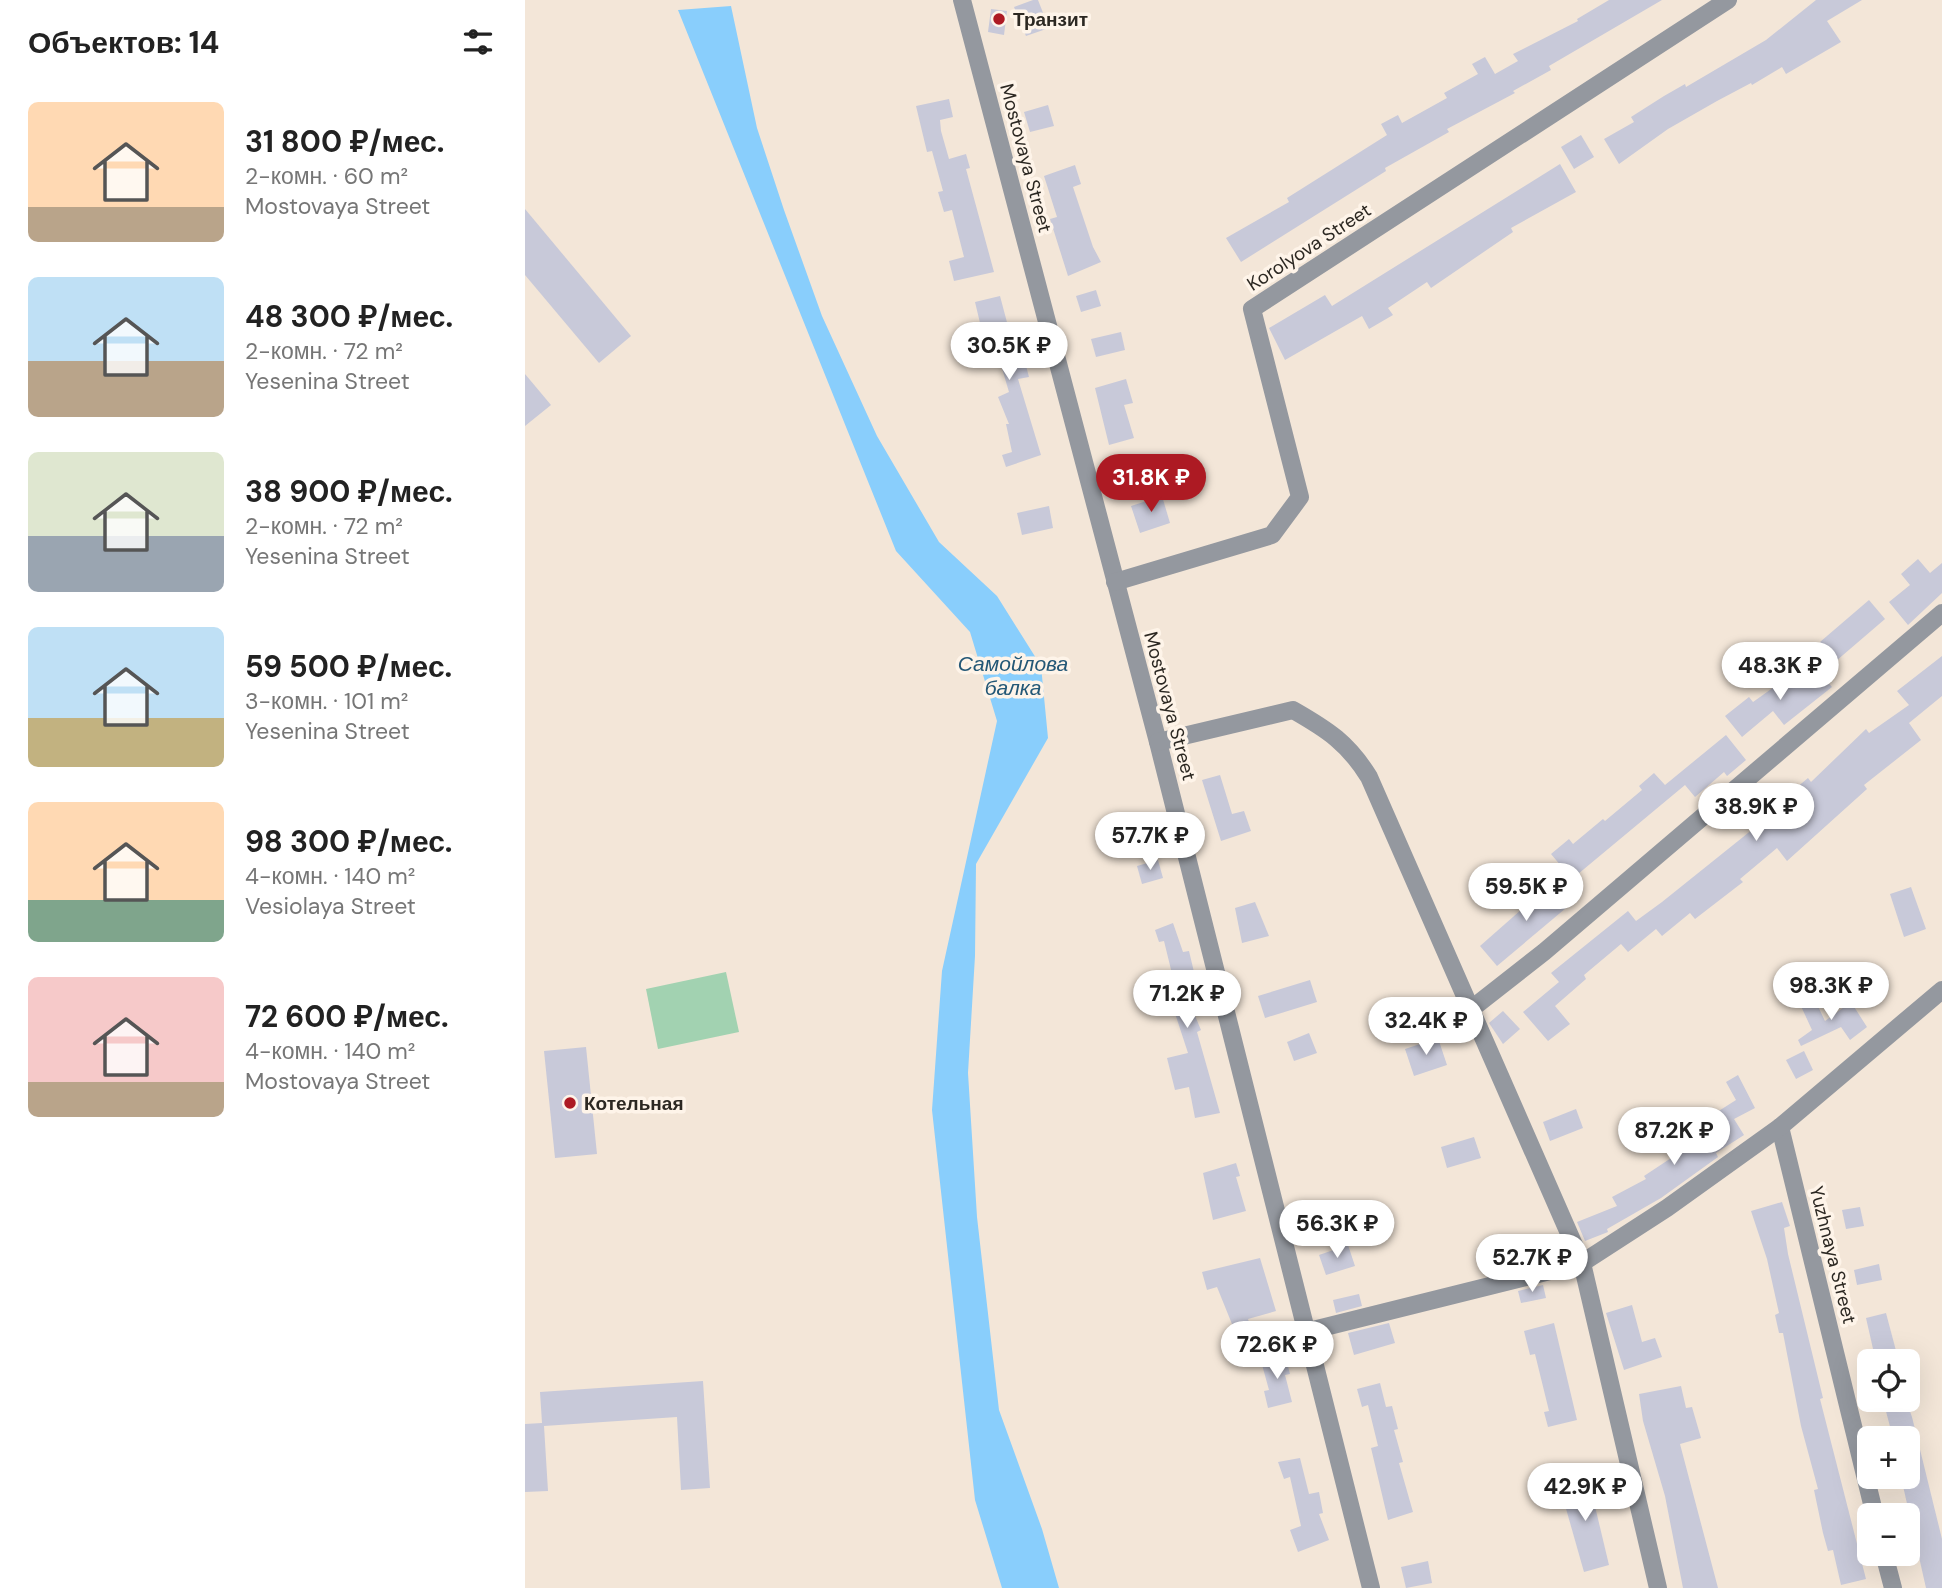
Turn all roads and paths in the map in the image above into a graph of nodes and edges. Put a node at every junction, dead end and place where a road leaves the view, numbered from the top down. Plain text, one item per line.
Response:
1 (963, 0) edge
2 (1728, 0) edge
3 (1115, 582) junction
4 (1942, 613) edge
5 (1158, 741) junction
6 (1942, 990) edge
7 (1470, 1010) junction
8 (1780, 1127) junction
9 (1582, 1263) junction
10 (1309, 1331) junction
11 (1872, 1503) edge
12 (1887, 1566) edge
13 (1371, 1588) edge
14 (1658, 1588) edge
15 (1893, 1588) edge

1 - 3 street, Mostovaya Street
2 - 3 street, Korolyova Street
3 - 5 street, Mostovaya Street
4 - 7 street
5 - 7 street
5 - 10 street, Mostovaya Street
6 - 8 street
7 - 9 street
8 - 9 street
8 - 11 street, Yuzhnaya Street
9 - 10 street
9 - 14 street
10 - 13 street, Mostovaya Street
12 - 15 street

